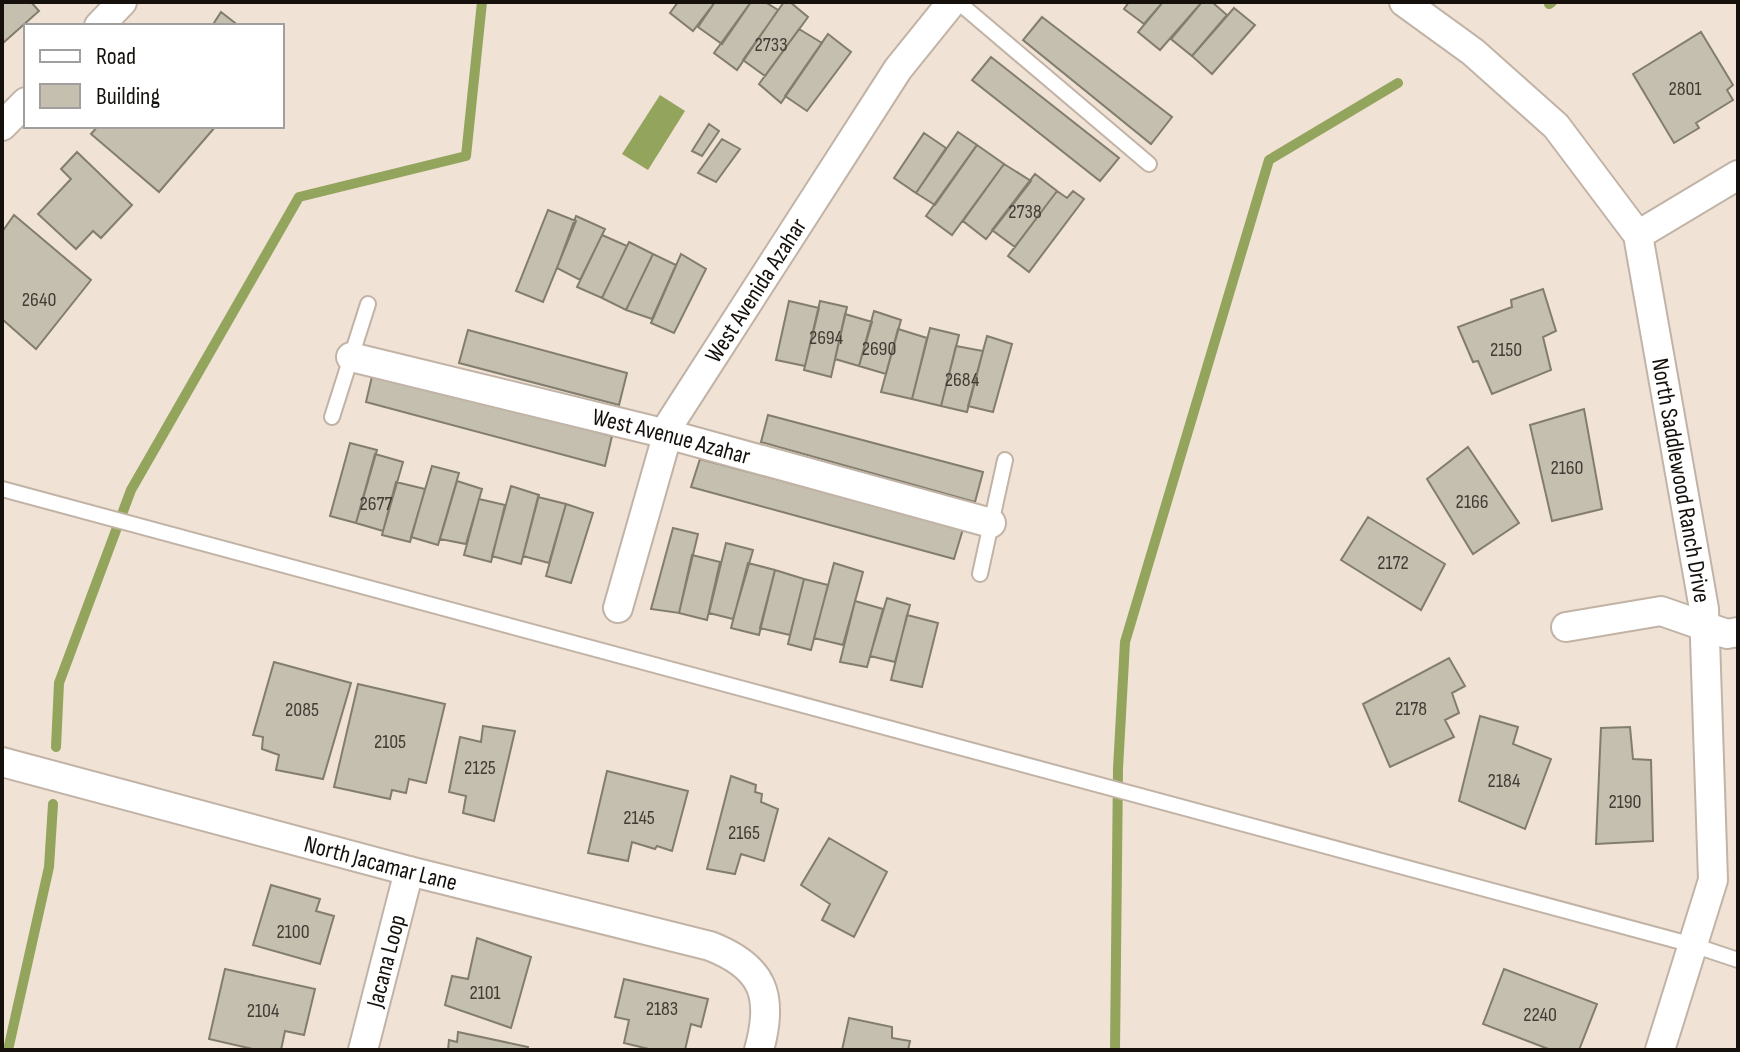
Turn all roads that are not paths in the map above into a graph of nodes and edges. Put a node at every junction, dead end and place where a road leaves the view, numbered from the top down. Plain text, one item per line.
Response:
1 (122, 2) edge
2 (952, 2) edge
3 (958, 2) edge
4 (1404, 2) edge
5 (101, 24) edge
6 (24, 104) edge
7 (2, 126) edge
8 (1149, 164) dead end
9 (1738, 175) edge
10 (1638, 235) junction
11 (368, 304) dead end
12 (351, 357) junction
13 (332, 417) dead end
14 (667, 434) junction
15 (1005, 460) dead end
16 (2, 489) edge
17 (991, 523) junction
18 (980, 574) dead end
19 (618, 608) dead end
20 (1705, 626) junction
21 (1566, 627) dead end
22 (1738, 632) edge
23 (2, 762) edge
24 (409, 871) junction
25 (1693, 945) junction
26 (1738, 960) edge
27 (363, 1050) edge
28 (759, 1050) edge
29 (1660, 1050) edge

1 - 5 street
2 - 14 street, West Avenida Azahar
3 - 8 lane
4 - 10 street, North Saddlewood Ranch Drive
6 - 7 street
9 - 10 street
10 - 20 street, North Saddlewood Ranch Drive
11 - 12 lane
12 - 13 lane
12 - 14 street, West Avenue Azahar
14 - 17 street, West Avenue Azahar
14 - 19 street, West Avenida Azahar
15 - 17 lane
16 - 25 lane
17 - 18 lane
20 - 21 street
20 - 22 street
20 - 25 street, North Saddlewood Ranch Drive
23 - 24 street, North Jacamar Lane
24 - 27 street, Jacana Loop
24 - 28 street, North Jacamar Lane
25 - 26 lane
25 - 29 street, North Saddlewood Ranch Drive

